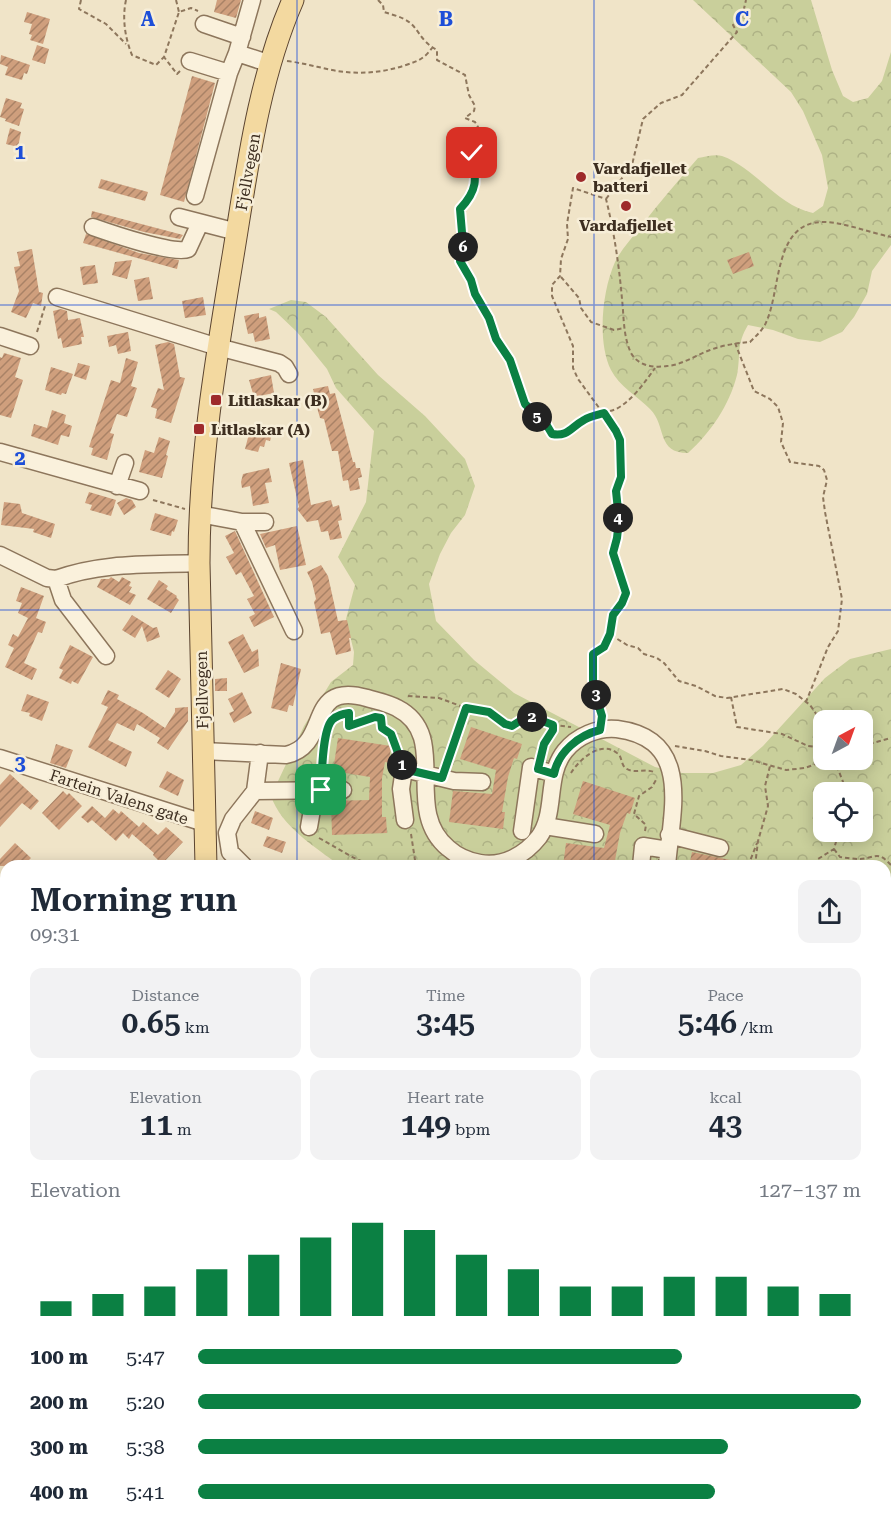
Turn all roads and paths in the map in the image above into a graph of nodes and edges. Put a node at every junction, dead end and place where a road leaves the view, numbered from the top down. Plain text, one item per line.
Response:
1 (81, 0) edge
2 (126, 0) edge
3 (176, 0) edge
4 (252, 0) edge
5 (293, 0) edge
6 (378, 0) edge
7 (746, 0) edge
8 (179, 12) junction
9 (204, 24) joint
10 (242, 37) junction
11 (128, 46) junction
12 (432, 47) junction
13 (237, 54) junction
14 (165, 57) junction
15 (190, 60) joint
16 (272, 61) junction
17 (229, 73) junction
18 (195, 196) dead end
19 (606, 199) junction
20 (179, 217) dead end
21 (200, 223) junction
22 (93, 227) dead end
23 (237, 232) junction
24 (891, 237) edge
25 (560, 276) junction
26 (57, 297) joint
27 (624, 328) junction
28 (0, 336) edge
29 (735, 343) junction
30 (30, 346) joint
31 (218, 347) junction
32 (656, 367) junction
33 (289, 374) dead end
34 (604, 413) junction
35 (0, 452) edge
36 (125, 463) dead end
37 (117, 486) junction
38 (140, 491) joint
39 (199, 514) junction
40 (242, 522) junction
41 (265, 522) dead end
42 (0, 555) edge
43 (199, 563) junction
44 (56, 579) junction
45 (294, 631) dead end
46 (610, 634) junction
47 (106, 656) dead end
48 (731, 698) junction
49 (806, 702) junction
50 (392, 705) junction
51 (466, 708) junction
52 (814, 710) edge
53 (331, 720) dead end
54 (600, 730) junction
55 (891, 738) edge
56 (326, 740) dead end
57 (873, 743) edge
58 (813, 747) edge
59 (203, 751) junction
60 (260, 753) junction
61 (662, 753) junction
62 (0, 758) edge
63 (813, 764) edge
64 (770, 766) junction
65 (404, 769) junction
66 (538, 769) junction
67 (425, 775) junction
68 (562, 775) junction
69 (442, 778) junction
70 (482, 782) dead end
71 (316, 790) junction
72 (343, 790) dead end
73 (255, 791) junction
74 (405, 820) joint
75 (204, 823) junction
76 (545, 826) junction
77 (309, 827) joint
78 (522, 831) dead end
79 (594, 834) dead end
80 (758, 841) junction
81 (836, 842) edge
82 (643, 846) junction
83 (720, 848) dead end
84 (834, 849) junction
85 (668, 850) edge
86 (206, 860) edge
87 (238, 860) edge
88 (359, 860) edge
89 (415, 860) edge
90 (456, 860) edge
91 (509, 860) edge
92 (642, 860) edge
93 (750, 860) edge
94 (756, 860) edge
95 (818, 860) edge
96 (886, 860) edge

1 - 11 path
2 - 11 path
3 - 8 path
4 - 10 street
5 - 16 main road, Fjellvegen
6 - 12 path
7 - 19 path
8 - 9 path
8 - 14 path
9 - 10 street
10 - 13 street
11 - 14 path
12 - 16 path
12 - 34 path
13 - 16 street
13 - 17 street
14 - 15 path
15 - 17 street
16 - 23 main road, Fjellvegen
17 - 18 street
19 - 25 path
19 - 27 path
20 - 21 street
21 - 22 street
21 - 23 street
23 - 31 main road, Fjellvegen
24 - 29 path
25 - 27 path
25 - 34 path
26 - 30 path
26 - 31 street
27 - 32 path
28 - 30 street
29 - 32 path
29 - 49 path
31 - 33 street
31 - 39 main road, Fjellvegen
32 - 34 path
34 - 46 path
35 - 37 street
36 - 37 street
37 - 38 street
38 - 39 path
39 - 40 street
39 - 43 main road, Fjellvegen
40 - 41 street
40 - 45 street
42 - 44 street
43 - 44 street
43 - 59 main road, Fjellvegen
44 - 47 street
46 - 48 path
46 - 54 path
48 - 49 path
48 - 58 path
49 - 52 path
50 - 51 path
50 - 60 street
50 - 67 street
51 - 66 path
51 - 69 path
53 - 65 path
54 - 61 street
54 - 68 street
55 - 57 path
56 - 71 path
59 - 60 street
59 - 75 main road, Fjellvegen
60 - 73 street
61 - 64 path
61 - 85 street
62 - 75 street, Fartein Valens gate
63 - 64 path
64 - 80 path
65 - 67 street
65 - 74 street
66 - 68 street
66 - 78 street
67 - 69 street
67 - 90 street
68 - 76 street
68 - 82 path
69 - 70 street
71 - 72 street
71 - 73 street
71 - 77 street
73 - 87 street
74 - 89 path
75 - 86 main road, Fjellvegen
76 - 79 street
76 - 91 street
77 - 88 path
80 - 93 path
80 - 94 path
81 - 84 path
82 - 85 street
82 - 92 street
83 - 85 street
84 - 95 path
84 - 96 path

